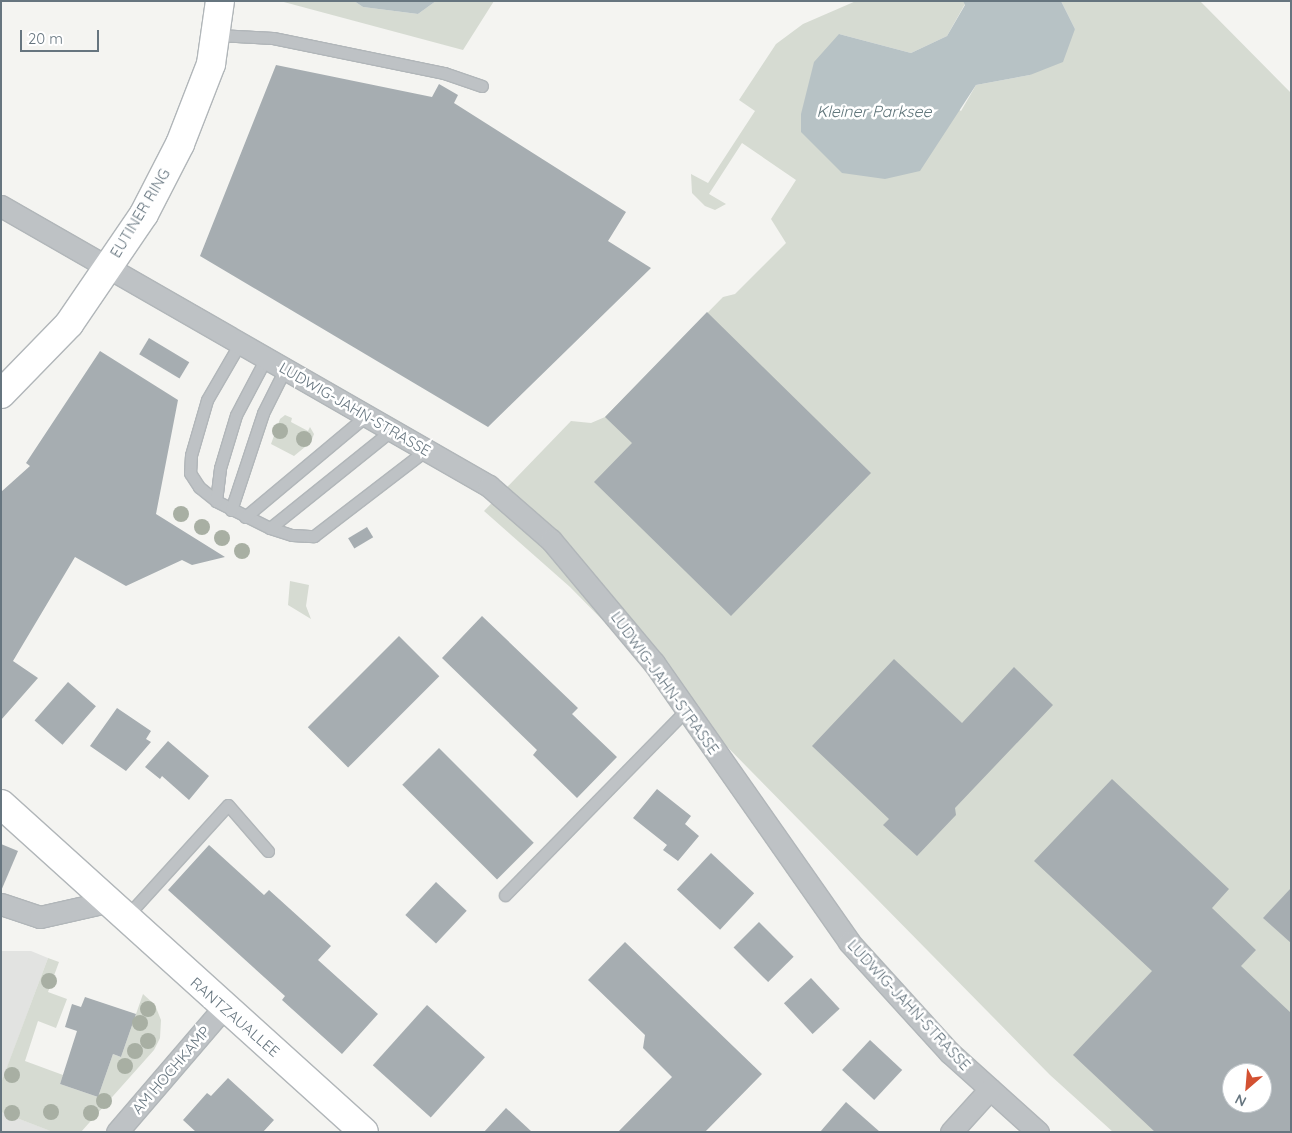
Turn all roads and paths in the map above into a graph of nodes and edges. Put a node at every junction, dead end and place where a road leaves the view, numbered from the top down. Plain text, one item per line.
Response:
1 (220, 1) edge
2 (218, 35) junction
3 (482, 86) dead end
4 (1, 206) edge
5 (108, 266) junction
6 (240, 342) junction
7 (266, 358) junction
8 (285, 369) junction
9 (1, 394) edge
10 (366, 416) junction
11 (392, 430) junction
12 (426, 450) junction
13 (216, 501) junction
14 (232, 510) junction
15 (245, 517) junction
16 (270, 528) junction
17 (686, 710) junction
18 (1, 804) edge
19 (268, 851) dead end
20 (506, 895) dead end
21 (1, 904) edge
22 (116, 910) junction
23 (224, 1007) junction
24 (990, 1089) junction
25 (117, 1132) edge
26 (364, 1132) edge
27 (951, 1132) edge
28 (1038, 1132) edge

1 - 2 main road, EUTINER RING
2 - 3 lane
2 - 5 main road, EUTINER RING
4 - 5 street, LUDWIG-JAHN-STRASSE
5 - 6 street, LUDWIG-JAHN-STRASSE
5 - 9 main road, EUTINER RING
6 - 7 street, LUDWIG-JAHN-STRASSE
6 - 13 lane
7 - 8 street, LUDWIG-JAHN-STRASSE
7 - 13 lane
8 - 10 street, LUDWIG-JAHN-STRASSE
8 - 14 lane
10 - 11 street, LUDWIG-JAHN-STRASSE
10 - 15 lane
11 - 12 street, LUDWIG-JAHN-STRASSE
11 - 16 lane
12 - 16 lane
12 - 17 street, LUDWIG-JAHN-STRASSE
13 - 14 lane
14 - 15 lane
15 - 16 lane
17 - 20 lane
17 - 24 street, LUDWIG-JAHN-STRASSE
18 - 22 main road, RANTZAUALLEE
19 - 22 lane
21 - 22 street
22 - 23 main road, RANTZAUALLEE
23 - 25 street, AM HOCHKAMP
23 - 26 main road, RANTZAUALLEE
24 - 27 street
24 - 28 street, LUDWIG-JAHN-STRASSE

